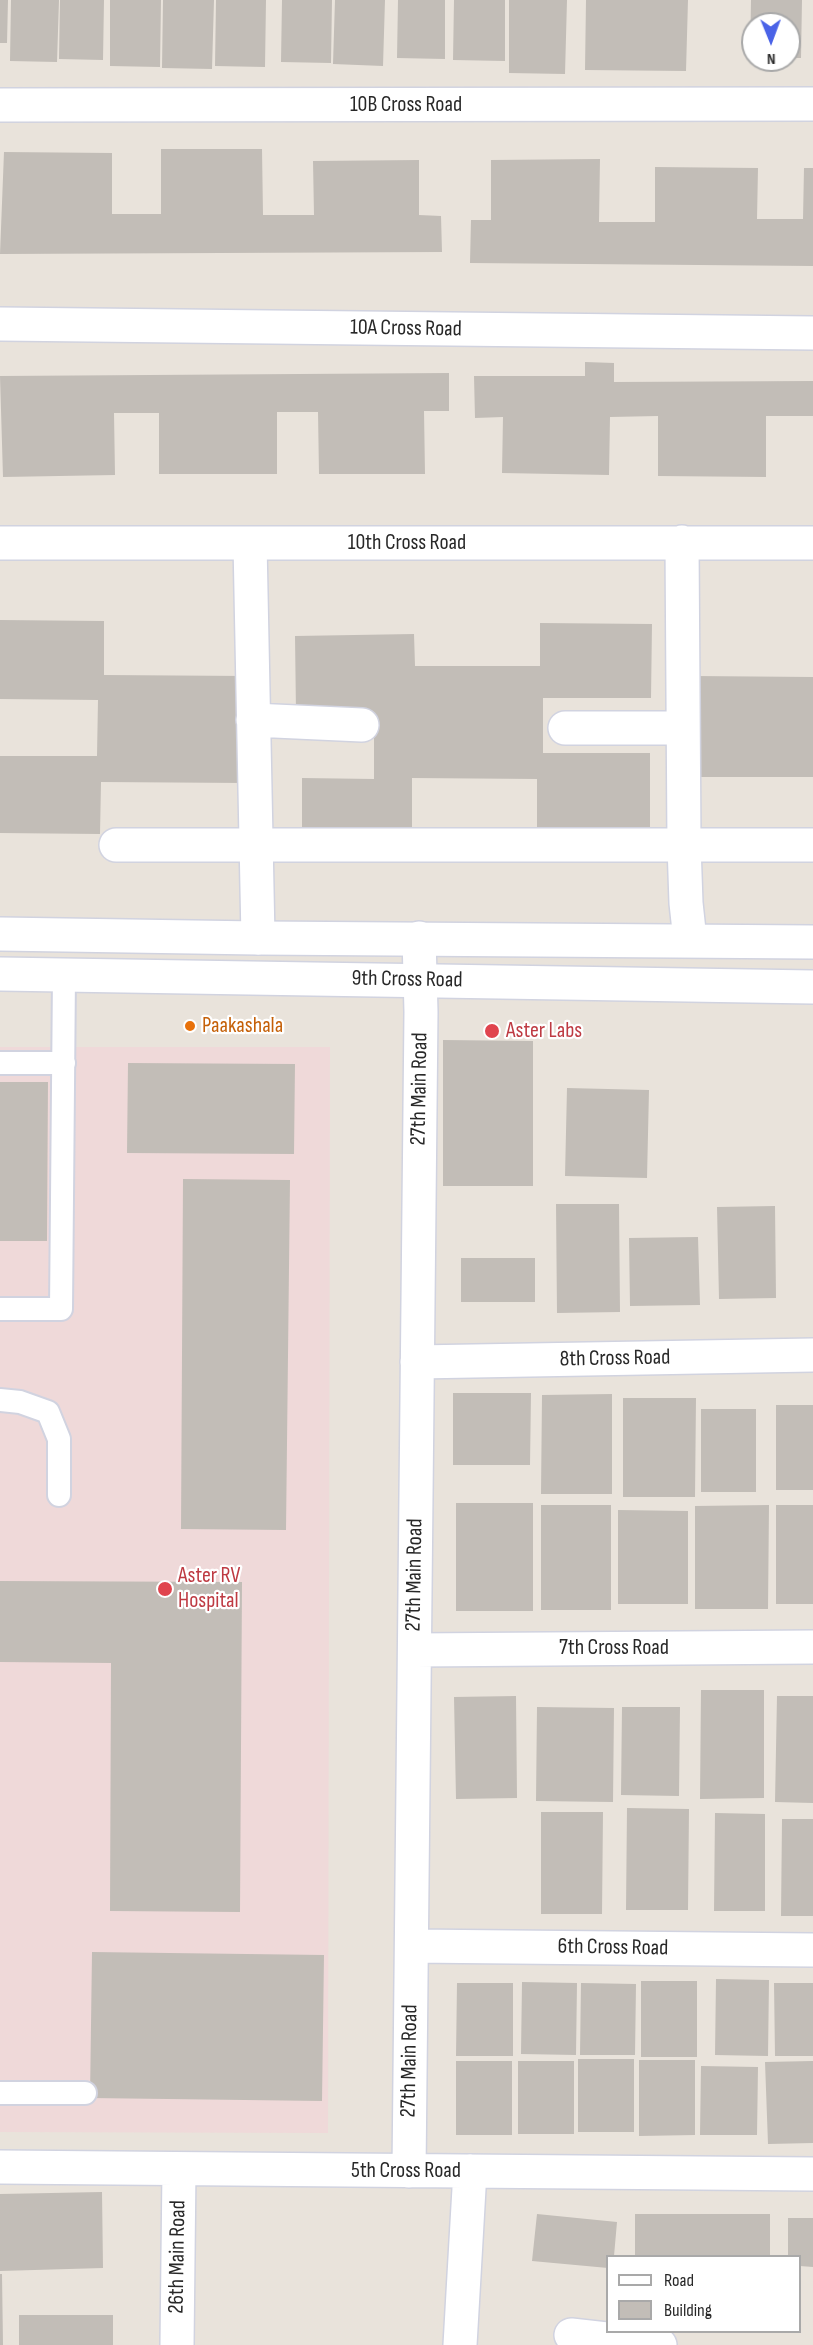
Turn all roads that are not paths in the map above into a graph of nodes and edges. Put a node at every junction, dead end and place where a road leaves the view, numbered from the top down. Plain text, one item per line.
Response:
1 (813, 104) edge
2 (0, 105) edge
3 (0, 324) edge
4 (813, 333) edge
5 (682, 542) junction
6 (0, 543) edge
7 (250, 543) junction
8 (813, 543) edge
9 (254, 720) junction
10 (362, 726) dead end
11 (565, 728) dead end
12 (683, 728) junction
13 (256, 845) junction
14 (684, 845) junction
15 (813, 845) edge
16 (116, 846) dead end
17 (0, 934) edge
18 (258, 938) junction
19 (419, 938) junction
20 (690, 940) junction
21 (813, 942) edge
22 (0, 974) edge
23 (64, 975) junction
24 (421, 980) junction
25 (813, 987) edge
26 (64, 1063) junction
27 (0, 1064) edge
28 (0, 1309) edge
29 (813, 1355) edge
30 (417, 1362) junction
31 (0, 1400) edge
32 (59, 1495) dead end
33 (813, 1647) edge
34 (415, 1650) junction
35 (412, 1946) junction
36 (813, 1950) edge
37 (0, 2093) edge
38 (84, 2093) dead end
39 (0, 2167) edge
40 (179, 2169) junction
41 (409, 2171) junction
42 (470, 2171) junction
43 (813, 2174) edge
44 (571, 2335) dead end
45 (177, 2345) edge
46 (460, 2345) edge
47 (660, 2345) edge

1 - 2 street, 10B Cross Road
3 - 4 street, 10A Cross Road
5 - 7 street, 10th Cross Road
5 - 8 street, 10th Cross Road
5 - 12 street
6 - 7 street, 10th Cross Road
7 - 9 street
9 - 10 street
9 - 13 street
11 - 12 street
12 - 14 street
13 - 14 street
13 - 16 street
13 - 18 street
14 - 15 street
14 - 20 street
17 - 18 street, 9th Cross Road
18 - 19 street, 9th Cross Road
19 - 20 street, 9th Cross Road
19 - 24 street, 27th Main Road
20 - 21 street, 9th Cross Road
22 - 23 street, 9th Cross Road
23 - 24 street, 9th Cross Road
23 - 26 lane
24 - 25 street, 9th Cross Road
24 - 30 street, 27th Main Road
26 - 27 lane
26 - 28 lane
29 - 30 street, 8th Cross Road
30 - 34 street, 27th Main Road
31 - 32 lane
33 - 34 street, 7th Cross Road
34 - 35 street, 27th Main Road
35 - 36 street, 6th Cross Road
35 - 41 street, 27th Main Road
37 - 38 lane
39 - 40 street, 5th Cross Road
40 - 41 street, 5th Cross Road
40 - 45 street, 26th Main Road
41 - 42 street, 5th Cross Road
42 - 43 street, 5th Cross Road
42 - 46 street
44 - 47 street

